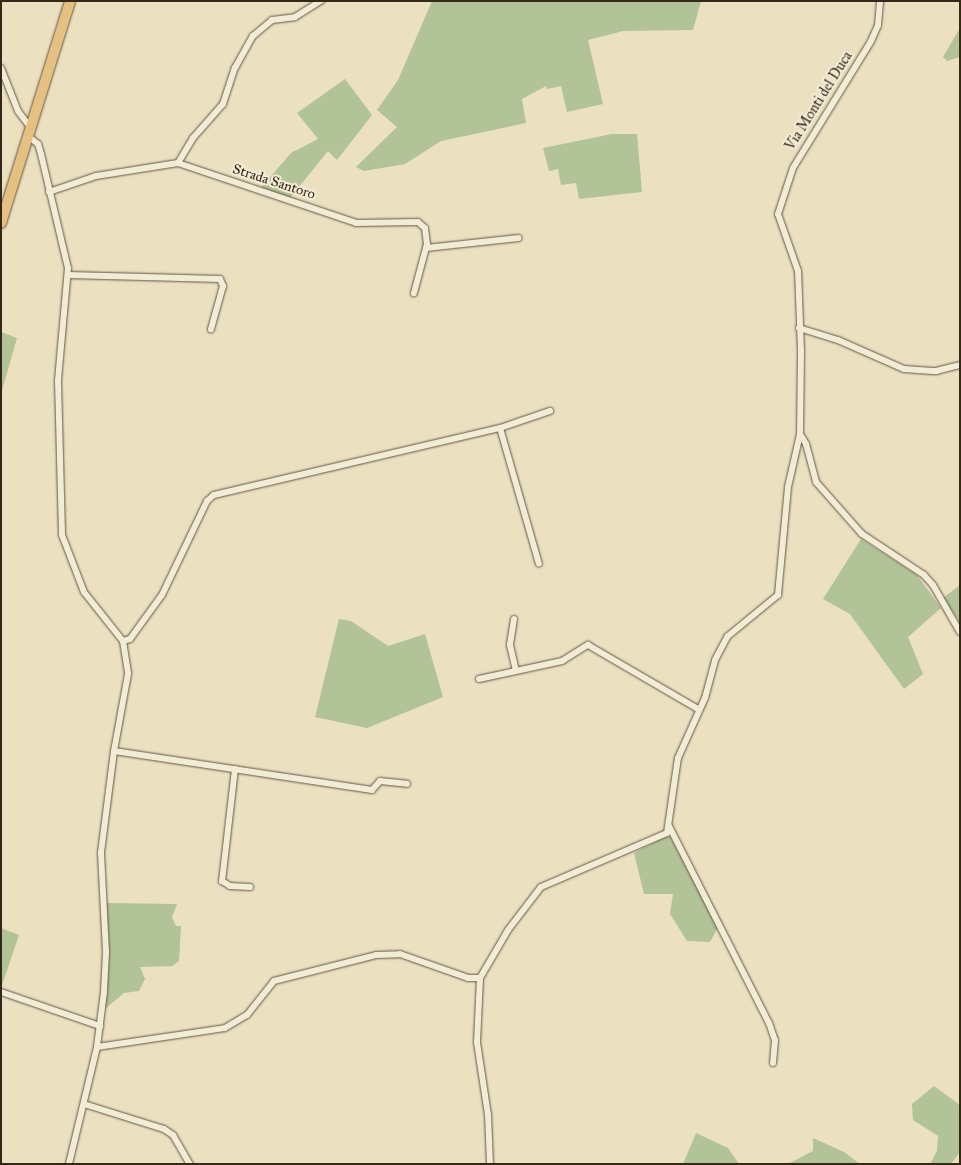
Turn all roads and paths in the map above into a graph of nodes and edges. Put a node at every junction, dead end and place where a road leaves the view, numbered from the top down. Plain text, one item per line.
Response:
1 (70, 1) edge
2 (321, 1) edge
3 (880, 1) edge
4 (1, 68) edge
5 (29, 132) junction
6 (178, 164) junction
7 (49, 192) junction
8 (1, 223) edge
9 (518, 238) dead end
10 (426, 248) junction
11 (68, 275) junction
12 (414, 293) dead end
13 (799, 328) junction
14 (211, 329) dead end
15 (960, 365) edge
16 (550, 411) dead end
17 (500, 428) junction
18 (800, 434) junction
19 (539, 564) dead end
20 (514, 619) dead end
21 (960, 632) edge
22 (124, 641) junction
23 (516, 670) junction
24 (479, 679) dead end
25 (698, 709) junction
26 (114, 751) junction
27 (235, 769) junction
28 (407, 784) dead end
29 (669, 826) junction
30 (250, 887) dead end
31 (480, 978) junction
32 (1, 992) edge
33 (100, 1026) junction
34 (97, 1047) junction
35 (772, 1063) dead end
36 (84, 1104) junction
37 (69, 1164) edge
38 (190, 1164) edge
39 (490, 1164) edge

1 - 5 main road
2 - 6 street
3 - 13 street, Via Monti del Duca
4 - 5 street
5 - 7 street
5 - 8 main road
6 - 7 street, Strada Santoro
6 - 10 street, Strada Santoro
7 - 11 street
9 - 10 street
10 - 12 street, Strada Santoro
11 - 14 street
11 - 22 street
13 - 15 street
13 - 18 street
16 - 17 street
17 - 19 street
17 - 22 street
18 - 21 street
18 - 25 street
20 - 23 street
22 - 26 street
23 - 24 street
23 - 25 street
25 - 29 street
26 - 27 street
26 - 33 street
27 - 28 street
27 - 30 street
29 - 31 street
29 - 35 street
31 - 34 street
31 - 39 street
32 - 33 street
33 - 34 street
34 - 36 street
36 - 37 street
36 - 38 street

